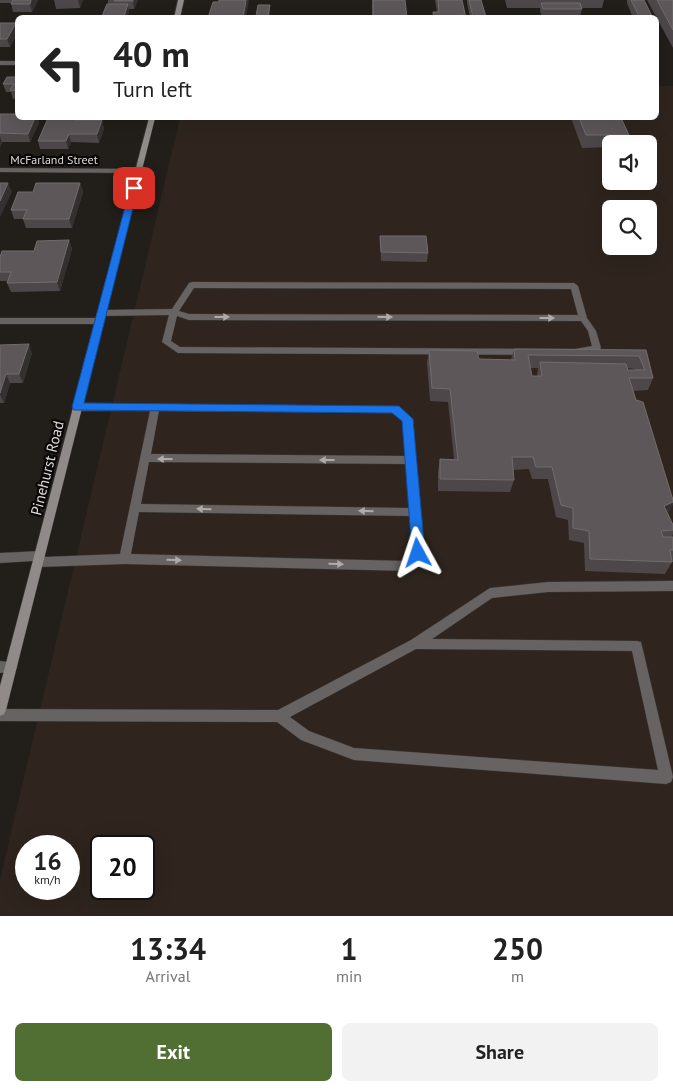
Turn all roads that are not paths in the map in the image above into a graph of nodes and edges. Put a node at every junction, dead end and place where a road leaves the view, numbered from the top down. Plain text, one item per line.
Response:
1 (181, 0) edge
2 (178, 15) edge
3 (0, 63) edge
4 (15, 63) edge
5 (152, 120) edge
6 (0, 170) edge
7 (139, 171) junction
8 (174, 312) junction
9 (101, 317) junction
10 (583, 318) junction
11 (0, 321) edge
12 (78, 407) junction
13 (155, 407) junction
14 (145, 458) junction
15 (411, 460) junction
16 (136, 508) junction
17 (415, 512) junction
18 (0, 558) edge
19 (39, 559) junction
20 (125, 559) junction
21 (673, 586) edge
22 (415, 644) junction
23 (6, 667) edge
24 (0, 710) edge
25 (0, 715) edge
26 (279, 716) junction
27 (669, 776) edge

1 - 2 street
3 - 4 street
5 - 7 street, Pinehurst Road
6 - 7 street, McFarland Street
7 - 9 street, Pinehurst Road
8 - 9 street
8 -> 10 street
8 - 10 street
8 - 10 street
9 - 11 street
9 - 12 street, Pinehurst Road
12 - 13 street
12 - 19 street, Pinehurst Road
13 - 14 street
13 - 15 street
15 -> 14 street
14 - 16 street
15 - 17 street
17 -> 16 street
16 - 20 street
20 -> 17 street
18 - 19 street
19 - 20 street
19 - 23 street, Pinehurst Road
21 - 22 street
22 - 26 street
22 - 27 street
23 - 24 street, Pinehurst Road
25 - 26 street
26 - 27 street

